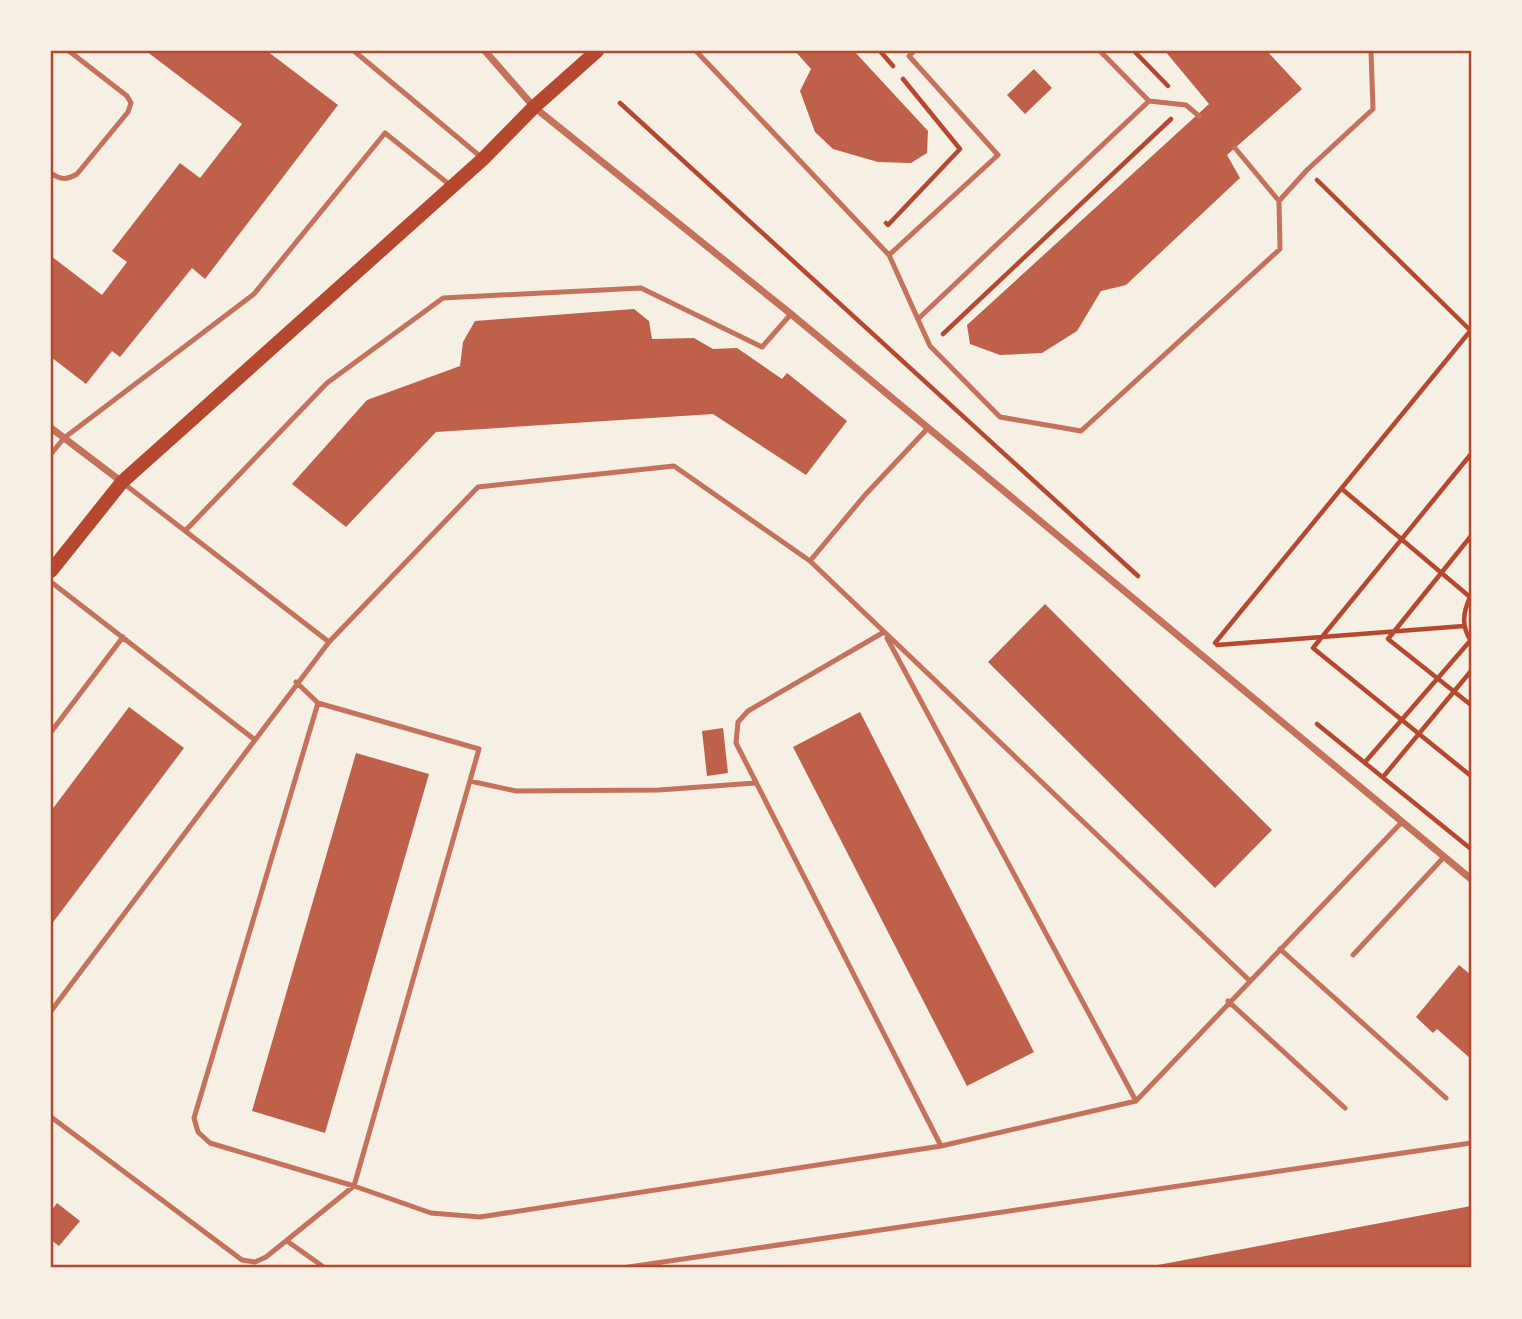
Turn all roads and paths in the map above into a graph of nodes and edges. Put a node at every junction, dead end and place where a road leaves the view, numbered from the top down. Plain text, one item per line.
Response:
1 (69, 51) edge
2 (354, 51) edge
3 (485, 51) edge
4 (597, 51) edge
5 (697, 51) edge
6 (880, 51) edge
7 (914, 51) edge
8 (1100, 51) edge
9 (1134, 51) edge
10 (1371, 51) edge
11 (1149, 101) junction
12 (620, 103) dead end
13 (1186, 105) junction
14 (534, 107) junction
15 (1199, 116) dead end
16 (1235, 148) dead end
17 (483, 159) junction
18 (1307, 170) junction
19 (51, 173) edge
20 (452, 187) junction
21 (1279, 201) junction
22 (879, 216) dead end
23 (889, 255) junction
24 (791, 314) junction
25 (919, 318) junction
26 (1471, 332) edge
27 (930, 346) junction
28 (51, 428) edge
29 (928, 428) junction
30 (64, 438) junction
31 (51, 454) edge
32 (1471, 454) edge
33 (122, 482) junction
34 (1342, 489) junction
35 (186, 530) junction
36 (1471, 536) edge
37 (1402, 539) junction
38 (810, 561) junction
39 (51, 571) edge
40 (1441, 573) junction
41 (1142, 579) dead end
42 (51, 582) edge
43 (1471, 596) edge
44 (1464, 626) junction
45 (1395, 631) junction
46 (884, 632) junction
47 (1203, 635) dead end
48 (123, 637) junction
49 (1320, 639) junction
50 (329, 642) junction
51 (1471, 642) edge
52 (1213, 645) junction
53 (1224, 653) dead end
54 (1471, 671) edge
55 (1437, 679) junction
56 (296, 682) junction
57 (1454, 692) junction
58 (318, 703) junction
59 (1471, 705) edge
60 (1311, 720) dead end
61 (1402, 720) junction
62 (51, 732) edge
63 (1419, 733) junction
64 (255, 740) junction
65 (1366, 761) junction
66 (1471, 776) edge
67 (1383, 777) junction
68 (470, 781) junction
69 (754, 783) junction
70 (1401, 823) junction
71 (1471, 849) edge
72 (1444, 857) junction
73 (1471, 879) edge
74 (1280, 949) junction
75 (1353, 955) dead end
76 (1250, 981) junction
77 (1228, 1001) junction
78 (51, 1011) edge
79 (1446, 1098) dead end
80 (1136, 1101) junction
81 (1345, 1108) dead end
82 (51, 1117) edge
83 (1471, 1143) edge
84 (941, 1146) junction
85 (354, 1186) junction
86 (287, 1241) junction
87 (325, 1268) edge
88 (622, 1268) edge

1 - 19 lane
2 - 17 lane
3 - 14 street
4 - 14 main road
5 - 23 lane
6 - 22 path
7 - 23 lane
8 - 11 lane
9 - 13 path
10 - 18 lane
11 - 13 lane
11 - 25 lane
12 - 41 path
13 - 15 lane
13 - 27 path
14 - 17 main road
14 - 24 street
16 - 21 lane
17 - 20 main road
18 - 21 lane
18 - 26 path
20 - 30 lane
20 - 33 main road
21 - 27 lane
23 - 25 lane
24 - 29 street
24 - 35 lane
25 - 27 lane
26 - 34 path
28 - 30 street
29 - 38 lane
29 - 70 street
30 - 31 lane
30 - 33 street
32 - 37 path
33 - 35 lane
33 - 39 main road
34 - 37 path
34 - 52 path
35 - 50 lane
36 - 40 path
37 - 40 path
37 - 49 path
38 - 46 lane
38 - 50 lane
40 - 43 path
40 - 45 path
42 - 48 lane
43 - 44 path
44 - 45 path
44 - 51 path
45 - 49 path
45 - 55 path
46 - 69 lane
46 - 76 lane
46 - 80 lane
47 - 52 path
48 - 62 lane
48 - 64 lane
49 - 52 path
49 - 61 path
50 - 56 lane
51 - 55 path
52 - 53 path
54 - 57 path
55 - 57 path
55 - 61 path
56 - 58 lane
56 - 64 lane
57 - 59 path
57 - 63 path
58 - 68 lane
58 - 85 lane
60 - 65 path
61 - 63 path
61 - 65 path
63 - 66 path
63 - 67 path
64 - 78 lane
65 - 67 path
67 - 71 path
68 - 69 lane
68 - 85 lane
69 - 84 lane
70 - 72 street
70 - 74 lane
72 - 73 street
72 - 75 lane
74 - 76 lane
74 - 79 lane
76 - 77 lane
77 - 80 lane
77 - 81 lane
80 - 84 lane
82 - 86 lane
83 - 88 lane
84 - 85 lane
85 - 86 lane
86 - 87 lane

